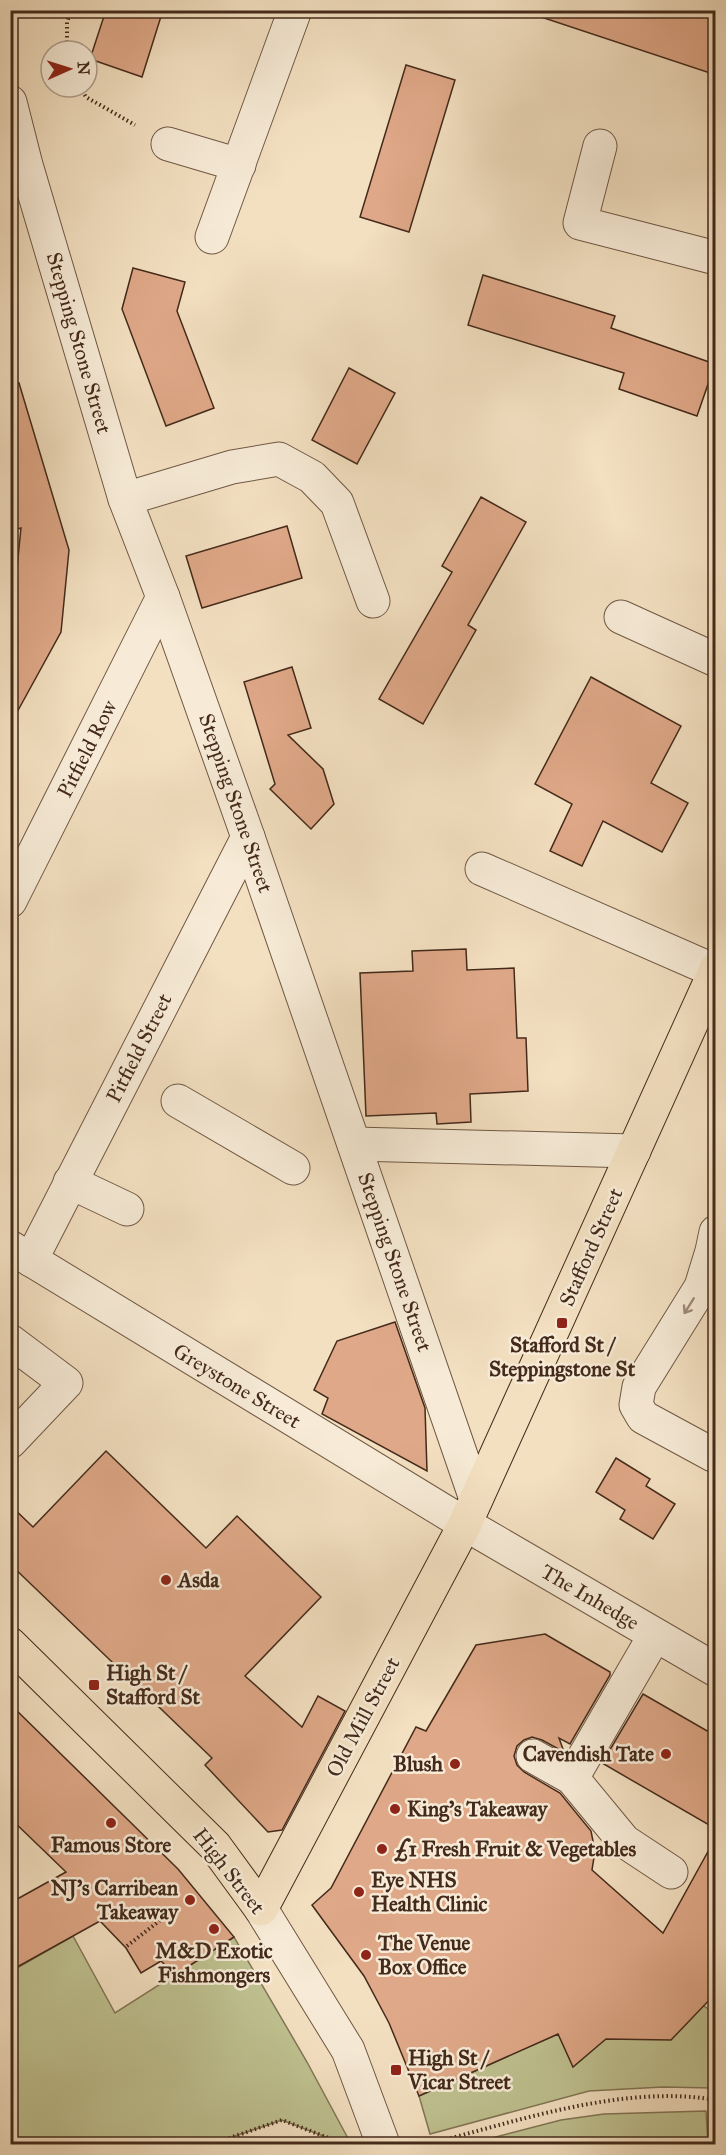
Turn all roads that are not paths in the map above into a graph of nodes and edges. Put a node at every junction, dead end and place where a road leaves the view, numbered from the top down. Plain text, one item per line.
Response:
1 (295, 10) edge
2 (10, 102) edge
3 (168, 144) road end
4 (600, 146) dead end
5 (18, 163) edge
6 (239, 165) junction
7 (212, 237) dead end
8 (716, 258) edge
9 (125, 499) junction
10 (163, 597) junction
11 (373, 601) dead end
12 (621, 617) dead end
13 (716, 660) edge
14 (248, 837) junction
15 (482, 869) dead end
16 (10, 901) edge
17 (715, 970) edge
18 (178, 1101) dead end
19 (354, 1143) junction
20 (634, 1151) junction
21 (293, 1168) dead end
22 (70, 1182) junction
23 (127, 1209) dead end
24 (716, 1232) edge
25 (21, 1253) edge
26 (10, 1341) edge
27 (10, 1442) edge
28 (716, 1454) edge
29 (471, 1511) junction
30 (655, 1635) junction
31 (10, 1644) edge
32 (716, 1671) edge
33 (533, 1756) dead end
34 (572, 1778) junction
35 (671, 1872) dead end
36 (261, 1909) junction
37 (383, 2145) edge

1 - 6 street
2 - 5 street, Stepping Stone Street
3 - 6 street
4 - 8 street
5 - 9 street, Stepping Stone Street
6 - 7 street
9 - 10 street, Stepping Stone Street
9 - 11 street
10 - 14 street, Stepping Stone Street
10 - 16 street, Pitfield Row
12 - 13 street
14 - 19 street, Stepping Stone Street
14 - 22 street, Pitfield Street
15 - 17 street
17 - 20 main road, Stafford Street
18 - 21 street
19 - 20 street
19 - 29 street, Stepping Stone Street
20 - 29 main road, Stafford Street
22 - 23 street
22 - 25 street, Pitfield Street
24 -> 28 street
25 - 29 street, Greystone Street
26 - 27 street
29 - 30 street, The Inhedge
29 - 36 main road, Old Mill Street
30 - 32 street, The Inhedge
30 - 34 street
31 - 36 main road, High Street
33 - 34 street
34 - 35 street
36 - 37 street, High Street

